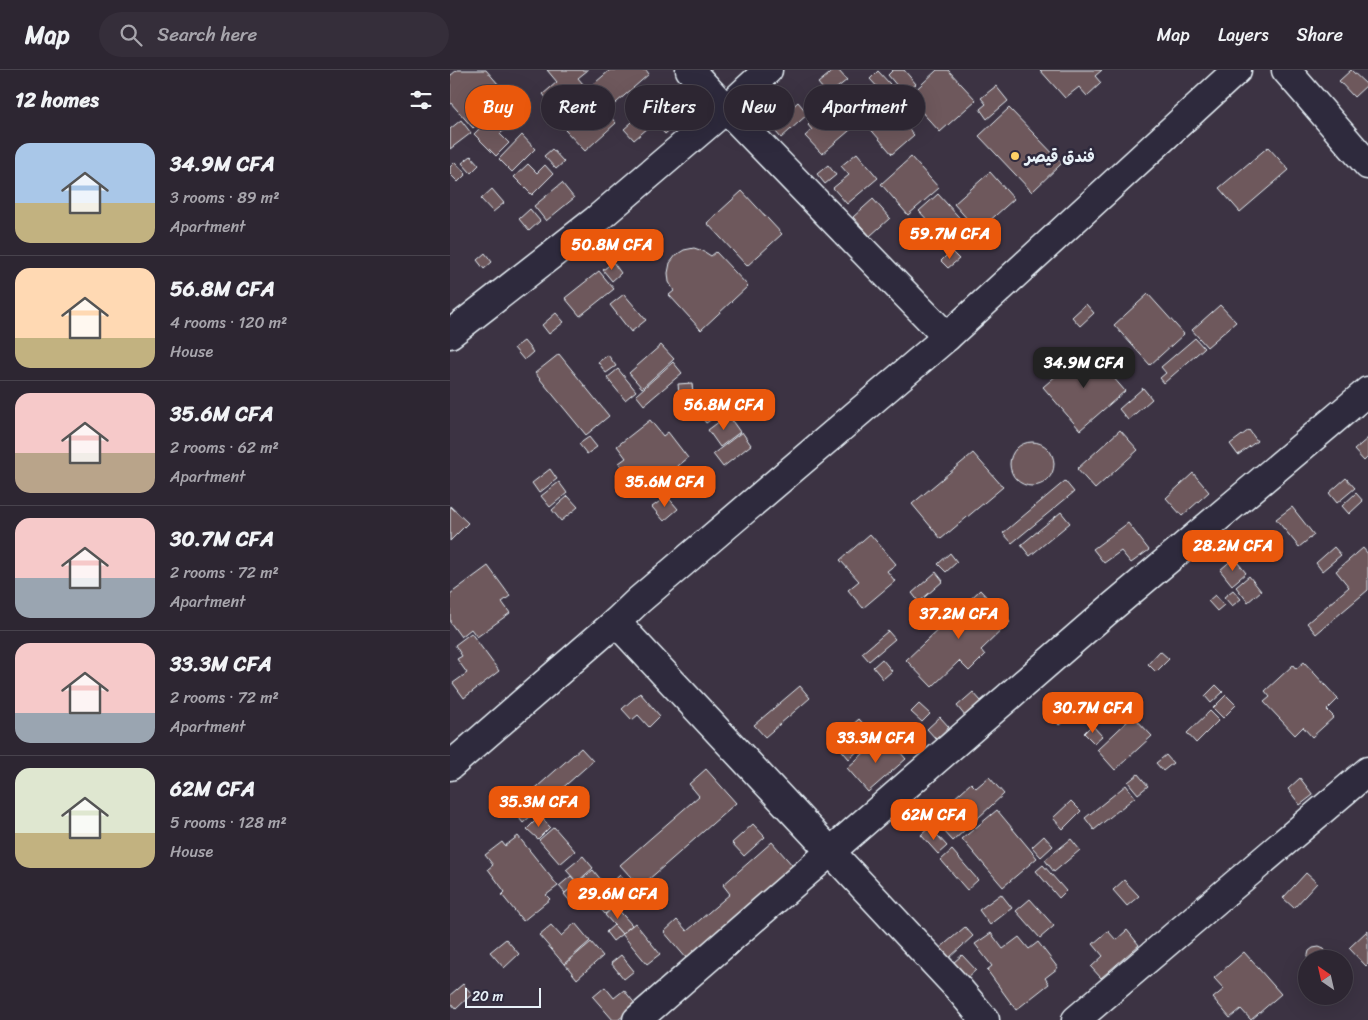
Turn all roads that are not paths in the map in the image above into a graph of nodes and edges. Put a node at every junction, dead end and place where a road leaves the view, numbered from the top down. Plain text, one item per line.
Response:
1 (690, 70) edge
2 (768, 70) edge
3 (1237, 70) edge
4 (1286, 70) edge
5 (752, 85) edge
6 (724, 108) edge
7 (724, 112) edge
8 (745, 130) edge
9 (1368, 165) edge
10 (450, 334) edge
11 (947, 337) junction
12 (1368, 391) edge
13 (616, 622) junction
14 (450, 766) edge
15 (1368, 771) edge
16 (830, 853) junction
17 (637, 1020) edge
18 (985, 1020) edge
19 (1076, 1020) edge

1 - 6 street
2 - 5 street
3 - 11 street
4 - 9 street
7 - 10 street
8 - 11 street
11 - 13 street
12 - 16 street
13 - 14 street
13 - 16 street
15 - 19 street
16 - 17 street
16 - 18 street

